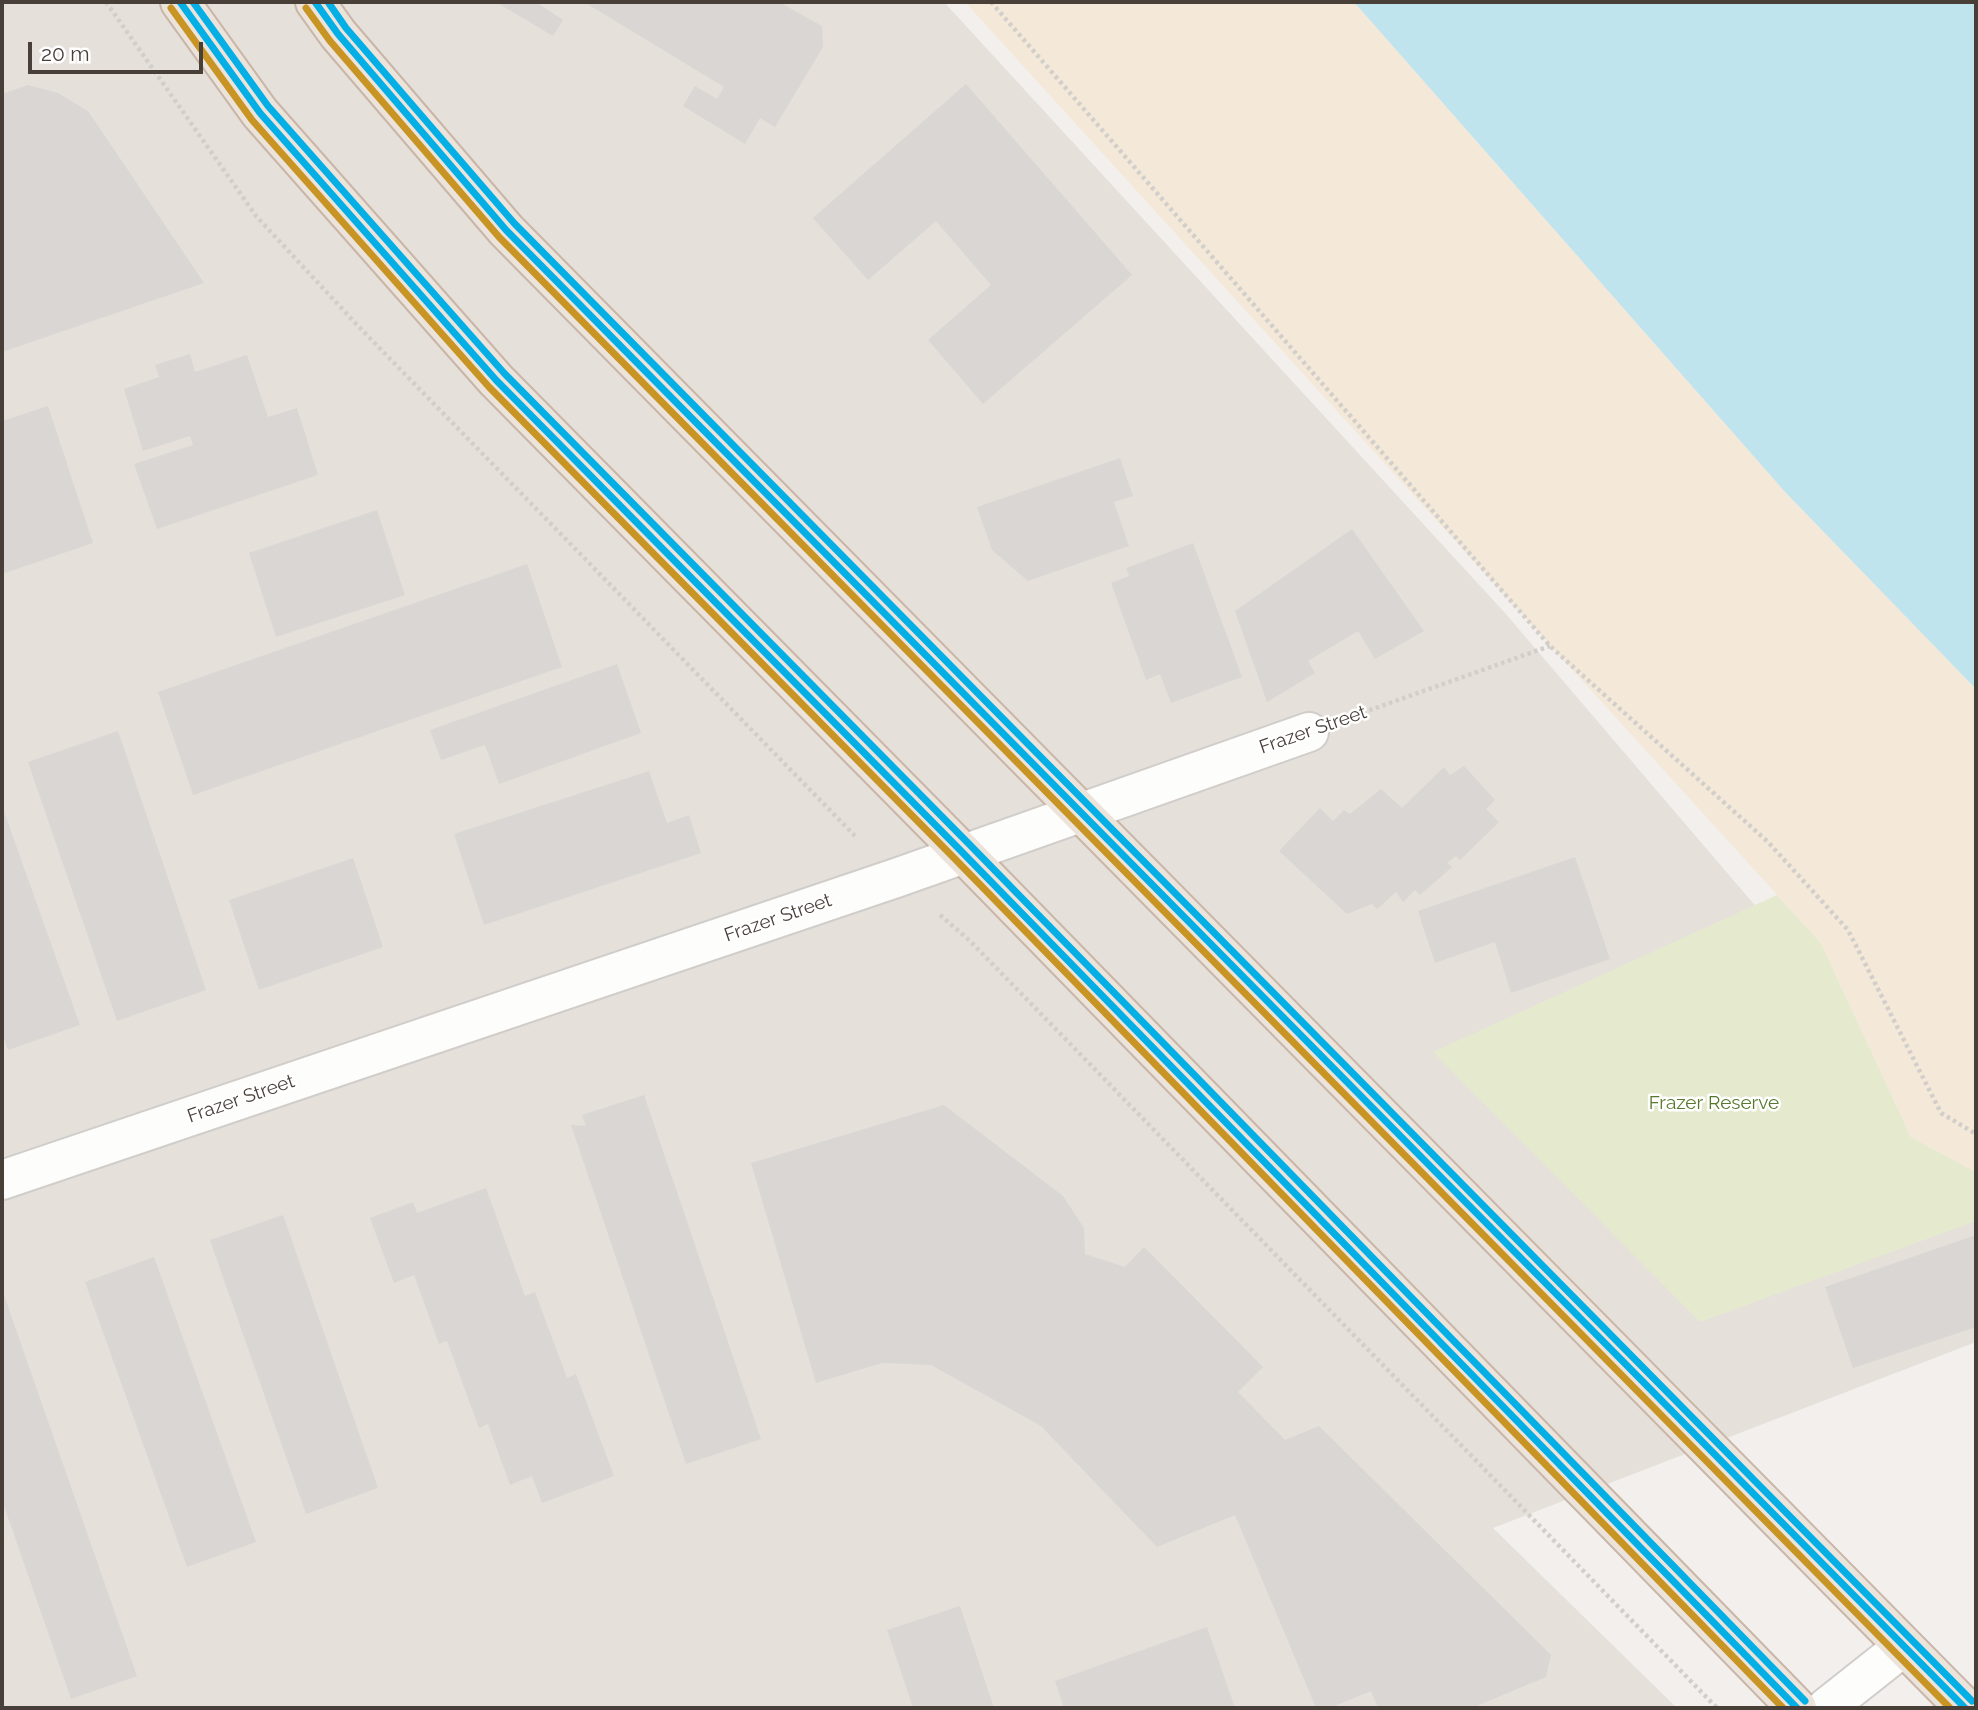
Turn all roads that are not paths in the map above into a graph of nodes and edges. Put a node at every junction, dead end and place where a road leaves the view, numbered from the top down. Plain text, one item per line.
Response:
1 (180, 2) edge
2 (315, 2) edge
3 (1309, 732) road end
4 (1080, 812) junction
5 (963, 853) junction
6 (2, 1180) edge
7 (1903, 1647) junction
8 (1797, 1708) edge
9 (1826, 1708) edge
10 (1965, 1708) edge

1 - 5 highway
2 - 4 highway
3 - 4 street, Frazer Street
4 - 5 street, Frazer Street
4 - 7 highway
5 - 6 street, Frazer Street
5 - 8 highway
7 - 9 street
7 - 10 highway

